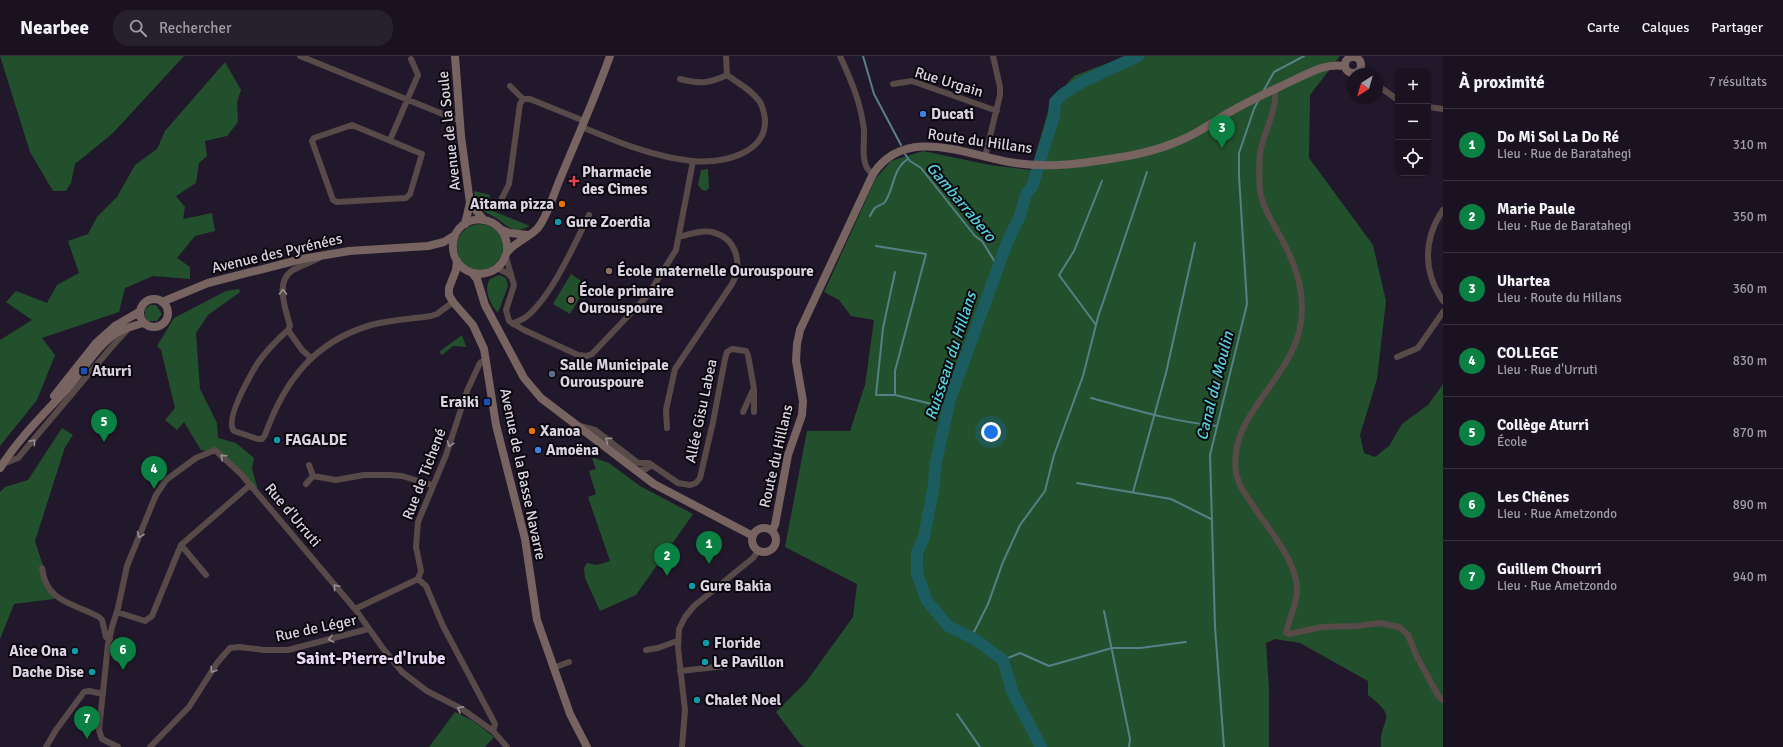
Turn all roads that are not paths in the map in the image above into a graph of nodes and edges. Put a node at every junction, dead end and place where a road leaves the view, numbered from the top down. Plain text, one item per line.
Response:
1 (455, 56) edge
2 (610, 56) edge
3 (726, 56) edge
4 (840, 56) edge
5 (993, 56) edge
6 (302, 57) edge
7 (1359, 57) edge
8 (411, 59) dead end
9 (1344, 66) junction
10 (1362, 68) edge
11 (1347, 70) edge
12 (727, 75) junction
13 (680, 79) dead end
14 (893, 84) dead end
15 (510, 86) dead end
16 (1274, 89) junction
17 (1383, 89) edge
18 (1395, 98) edge
19 (408, 99) junction
20 (523, 99) junction
21 (1431, 107) edge
22 (1443, 109) edge
23 (998, 111) junction
24 (460, 119) junction
25 (583, 124) junction
26 (390, 140) junction
27 (985, 157) junction
28 (693, 161) junction
29 (873, 174) junction
30 (501, 200) dead end
31 (470, 203) junction
32 (1443, 210) edge
33 (589, 215) dead end
34 (483, 219) junction
35 (465, 224) junction
36 (502, 230) junction
37 (455, 235) junction
38 (528, 235) junction
39 (679, 237) junction
40 (428, 246) junction
41 (453, 251) junction
42 (329, 254) junction
43 (507, 254) junction
44 (457, 261) junction
45 (497, 268) junction
46 (471, 272) junction
47 (488, 273) junction
48 (452, 280) junction
49 (513, 280) junction
50 (481, 289) junction
51 (182, 295) junction
52 (1443, 301) edge
53 (162, 302) junction
54 (453, 302) junction
55 (139, 312) junction
56 (168, 312) junction
57 (1443, 312) edge
58 (143, 323) junction
59 (513, 324) junction
60 (131, 327) junction
61 (288, 330) junction
62 (1397, 357) dead end
63 (311, 358) junction
64 (487, 361) junction
65 (754, 388) junction
66 (46, 409) junction
67 (743, 412) dead end
68 (754, 412) dead end
69 (575, 424) junction
70 (667, 428) dead end
71 (309, 465) dead end
72 (652, 465) junction
73 (1, 466) edge
74 (636, 471) junction
75 (250, 485) junction
76 (432, 485) junction
77 (774, 528) junction
78 (753, 536) junction
79 (181, 544) junction
80 (758, 551) junction
81 (42, 568) dead end
82 (206, 575) dead end
83 (418, 578) junction
84 (355, 609) junction
85 (117, 612) junction
86 (368, 630) junction
87 (110, 639) junction
88 (677, 641) junction
89 (646, 650) dead end
90 (569, 662) dead end
91 (726, 666) dead end
92 (553, 668) junction
93 (680, 671) junction
94 (103, 694) junction
95 (1443, 700) edge
96 (493, 731) junction
97 (114, 746) edge
98 (46, 747) edge
99 (150, 747) edge
100 (507, 747) edge
101 (587, 747) edge
102 (682, 747) edge

1 - 24 street, Avenue de la Soule
2 - 25 street
3 - 12 street
4 - 29 street
5 - 23 street
6 - 19 street
7 - 9 street
7 - 10 street
8 - 19 street
9 - 11 street
9 - 16 street, Route du Hillans
12 - 13 street
12 - 28 street
14 - 23 street, Rue Urgain
15 - 20 street
16 - 27 street, Route du Hillans
16 - 95 street
17 - 18 street
19 - 24 street
19 - 26 street
20 - 25 street
20 - 30 street
21 - 22 street
23 - 27 street
24 - 31 street, Avenue de la Soule
25 - 28 street
25 - 38 street
26 - 26 street
27 - 29 street, Route du Hillans
28 - 39 street
29 - 77 street, Route du Hillans
31 - 34 street, Avenue de la Soule
31 - 35 street, Avenue de la Soule
32 - 52 street
33 - 59 street
34 - 35 street
34 - 36 street
35 - 37 street
36 - 38 street
36 - 43 street
37 - 40 street, Avenue des Pyrénées
37 - 41 street
38 - 43 street
39 - 59 street
39 - 70 street
40 - 41 street, Avenue des Pyrénées
40 - 42 street, Avenue des Pyrénées
41 - 44 street
42 - 51 street, Avenue des Pyrénées
61 -> 42 street
43 - 45 street
43 - 49 street
44 - 46 street
44 - 48 street
45 - 47 street
45 - 49 street
46 - 47 street
46 - 48 street
46 - 50 street
47 - 50 street
48 - 54 street
49 - 59 street
50 - 69 street
51 - 53 street, Avenue des Pyrénées
51 - 56 street, Avenue des Pyrénées
53 - 55 street
53 - 56 street
54 - 63 street
54 - 64 street, Avenue de la Basse Navarre
55 - 58 street
55 - 66 street
56 - 58 street
57 - 62 street
58 - 60 street
60 - 66 street
73 -> 60 street
61 - 63 street
61 - 63 street
64 -> 76 street, Rue de Tichené
64 - 92 street, Avenue de la Basse Navarre
65 - 67 street
65 - 68 street, Allée Gisu Labea
65 - 72 street, Allée Gisu Labea
66 - 73 street
72 -> 69 street, Allée Gisu Labea
69 - 74 street
71 - 76 street
72 - 74 street
74 - 78 street
75 - 79 street
84 -> 75 street, Rue d'Urruti
75 -> 85 street, Rue d'Urruti
76 - 83 street, Rue de Tichené
77 - 78 street
77 - 80 street
78 - 80 street
79 - 82 street
79 - 85 street
80 - 88 street
81 - 87 street
83 - 84 street
83 - 96 street
84 - 86 street, Rue d'Urruti
85 - 87 street
96 -> 86 street, Rue d'Urruti
86 -> 99 street, Rue de Léger
87 - 94 street
88 - 89 street
88 - 93 street
90 - 92 street
91 - 93 street
92 - 101 street, Avenue de la Basse Navarre
93 - 102 street
94 - 97 street
94 - 98 street
96 - 100 street

